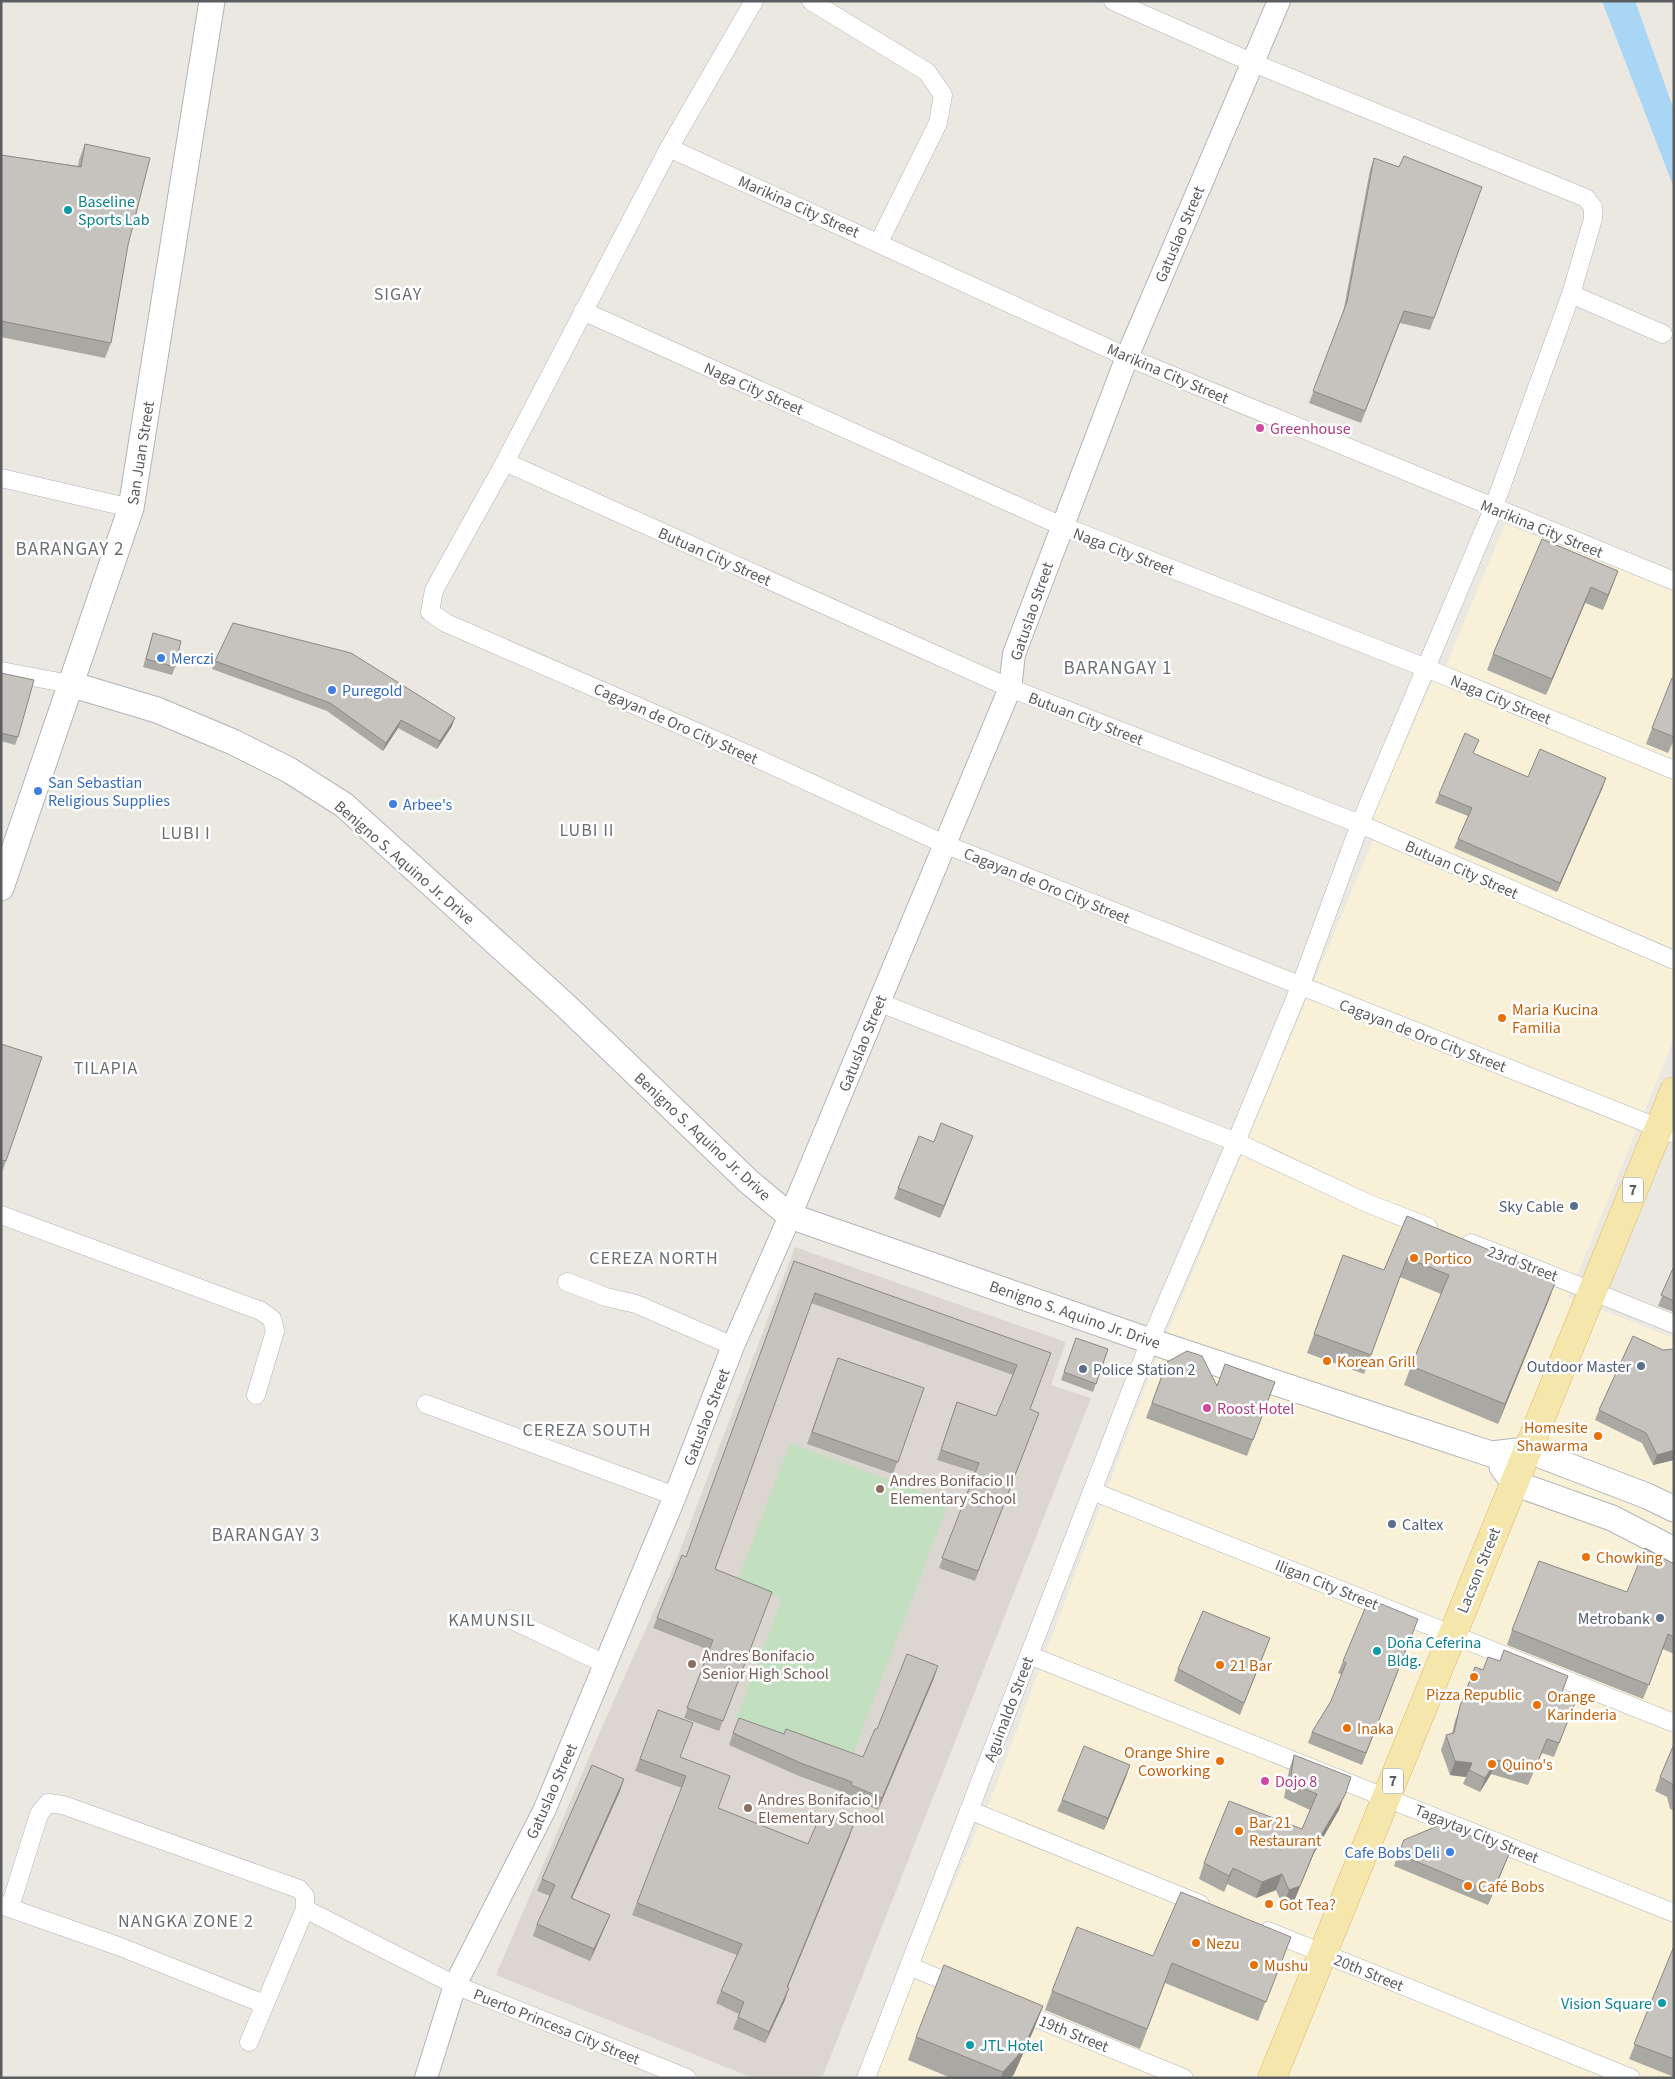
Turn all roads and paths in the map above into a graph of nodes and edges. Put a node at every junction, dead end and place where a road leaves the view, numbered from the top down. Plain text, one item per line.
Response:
1 (212, 1) edge
2 (754, 1) edge
3 (811, 1) edge
4 (1113, 1) edge
5 (1279, 1) edge
6 (1251, 62) junction
7 (669, 148) junction
8 (879, 242) junction
9 (1571, 294) junction
10 (583, 311) junction
11 (1663, 334) dead end
12 (1126, 357) junction
13 (505, 462) junction
14 (1, 478) edge
15 (131, 508) junction
16 (1493, 509) junction
17 (1062, 526) junction
18 (1674, 581) edge
19 (1426, 668) junction
20 (1, 670) edge
21 (70, 684) junction
22 (1010, 688) junction
23 (1674, 770) edge
24 (1360, 824) junction
25 (944, 844) junction
26 (1, 888) edge
27 (1674, 960) edge
28 (1300, 987) junction
29 (878, 1002) junction
30 (1674, 1091) edge
31 (1666, 1131) edge
32 (1236, 1142) junction
33 (1, 1215) edge
34 (790, 1216) junction
35 (566, 1282) dead end
36 (1592, 1290) junction
37 (1674, 1324) edge
38 (1150, 1341) junction
39 (733, 1346) junction
40 (256, 1395) dead end
41 (426, 1404) dead end
42 (1527, 1450) junction
43 (1491, 1454) junction
44 (1514, 1483) junction
45 (1092, 1491) junction
46 (675, 1496) junction
47 (1674, 1509) edge
48 (1674, 1550) edge
49 (510, 1620) dead end
50 (1452, 1634) junction
51 (1029, 1655) junction
52 (605, 1664) junction
53 (1674, 1723) edge
54 (1386, 1797) junction
55 (969, 1810) junction
56 (6, 1906) edge
57 (305, 1909) junction
58 (1214, 1909) edge
59 (1674, 1912) edge
60 (1250, 1924) edge
61 (1322, 1953) junction
62 (909, 1966) junction
63 (455, 1985) junction
64 (973, 1992) edge
65 (264, 2004) junction
66 (1000, 2004) edge
67 (249, 2042) dead end
68 (426, 2078) edge
69 (687, 2078) edge
70 (866, 2078) edge
71 (1184, 2078) edge
72 (1272, 2078) edge
73 (1631, 2078) edge

1 - 15 main road, San Juan Street
2 - 7 street
3 - 8 street
4 - 6 street, Aguinaldo Street
5 - 6 street, Gatuslao Street
6 - 9 street, Aguinaldo Street
6 - 12 street, Gatuslao Street
7 - 8 street, Marikina City Street
7 - 10 street
8 - 12 street, Marikina City Street
9 - 11 street
9 - 16 street, Aguinaldo Street
10 - 13 street
10 - 17 street, Naga City Street
12 - 16 street, Marikina City Street
12 - 17 street, Gatuslao Street
13 - 22 street, Butuan City Street
13 - 25 street, Cagayan de Oro City Street
14 - 15 street
15 - 21 main road, San Juan Street
16 - 18 street, Marikina City Street
16 - 19 street, Aguinaldo Street
17 - 19 street, Naga City Street
17 - 22 street, Gatuslao Street
19 - 23 street, Naga City Street
19 - 24 street, Aguinaldo Street
20 - 21 street, Benigno S. Aquino Jr. Drive
21 - 26 main road, San Juan Street
21 - 34 main road, Benigno S. Aquino Jr. Drive
22 - 24 street, Butuan City Street
22 - 25 street, Gatuslao Street
24 - 27 street, Butuan City Street
24 - 28 street, Aguinaldo Street
25 - 28 street, Cagayan de Oro City Street
25 - 29 street, Gatuslao Street
28 - 31 street, Cagayan de Oro City Street
28 - 32 street, Aguinaldo Street
29 - 32 street, 23rd Street
29 - 34 street, Gatuslao Street
30 - 31 main road, Lacson Street / 7
31 - 36 main road, Lacson Street / 7
32 - 36 street, 23rd Street
32 - 38 street, Aguinaldo Street
33 - 40 street
34 - 38 main road, Benigno S. Aquino Jr. Drive
34 - 39 street, Gatuslao Street
35 - 39 street
36 - 37 street, 23rd Street
36 - 42 main road, Lacson Street / 7
38 - 43 main road, Benigno S. Aquino Jr. Drive
38 - 45 street, Aguinaldo Street
39 - 46 street, Gatuslao Street
41 - 46 street
42 - 43 main road, Benigno S. Aquino Jr. Drive
42 - 44 main road, Lacson Street / 7
42 - 47 main road, Benigno S. Aquino Jr. Drive
43 - 44 main road
44 - 48 main road
44 - 50 main road, Lacson Street / 7
45 - 50 street, Iligan City Street
45 - 51 street, Aguinaldo Street
46 - 52 street, Gatuslao Street
49 - 52 street
50 - 53 street, Iligan City Street
50 - 54 main road, Lacson Street / 7
51 - 54 street, Tagaytay City Street
51 - 55 street, Aguinaldo Street
52 - 63 street, Gatuslao Street
54 - 59 street, Tagaytay City Street
54 - 61 main road, Lacson Street / 7
55 - 58 street
55 - 62 street, Aguinaldo Street
56 - 57 street
56 - 65 street
57 - 63 street, Puerto Princesa City Street
57 - 65 street
60 - 61 street, 20th Street
61 - 72 main road, Lacson Street / 7
61 - 73 street, 20th Street
62 - 64 street
62 - 70 street, Aguinaldo Street
63 - 68 street, Gatuslao Street
63 - 69 street, Puerto Princesa City Street
65 - 67 street
66 - 71 street, 19th Street

